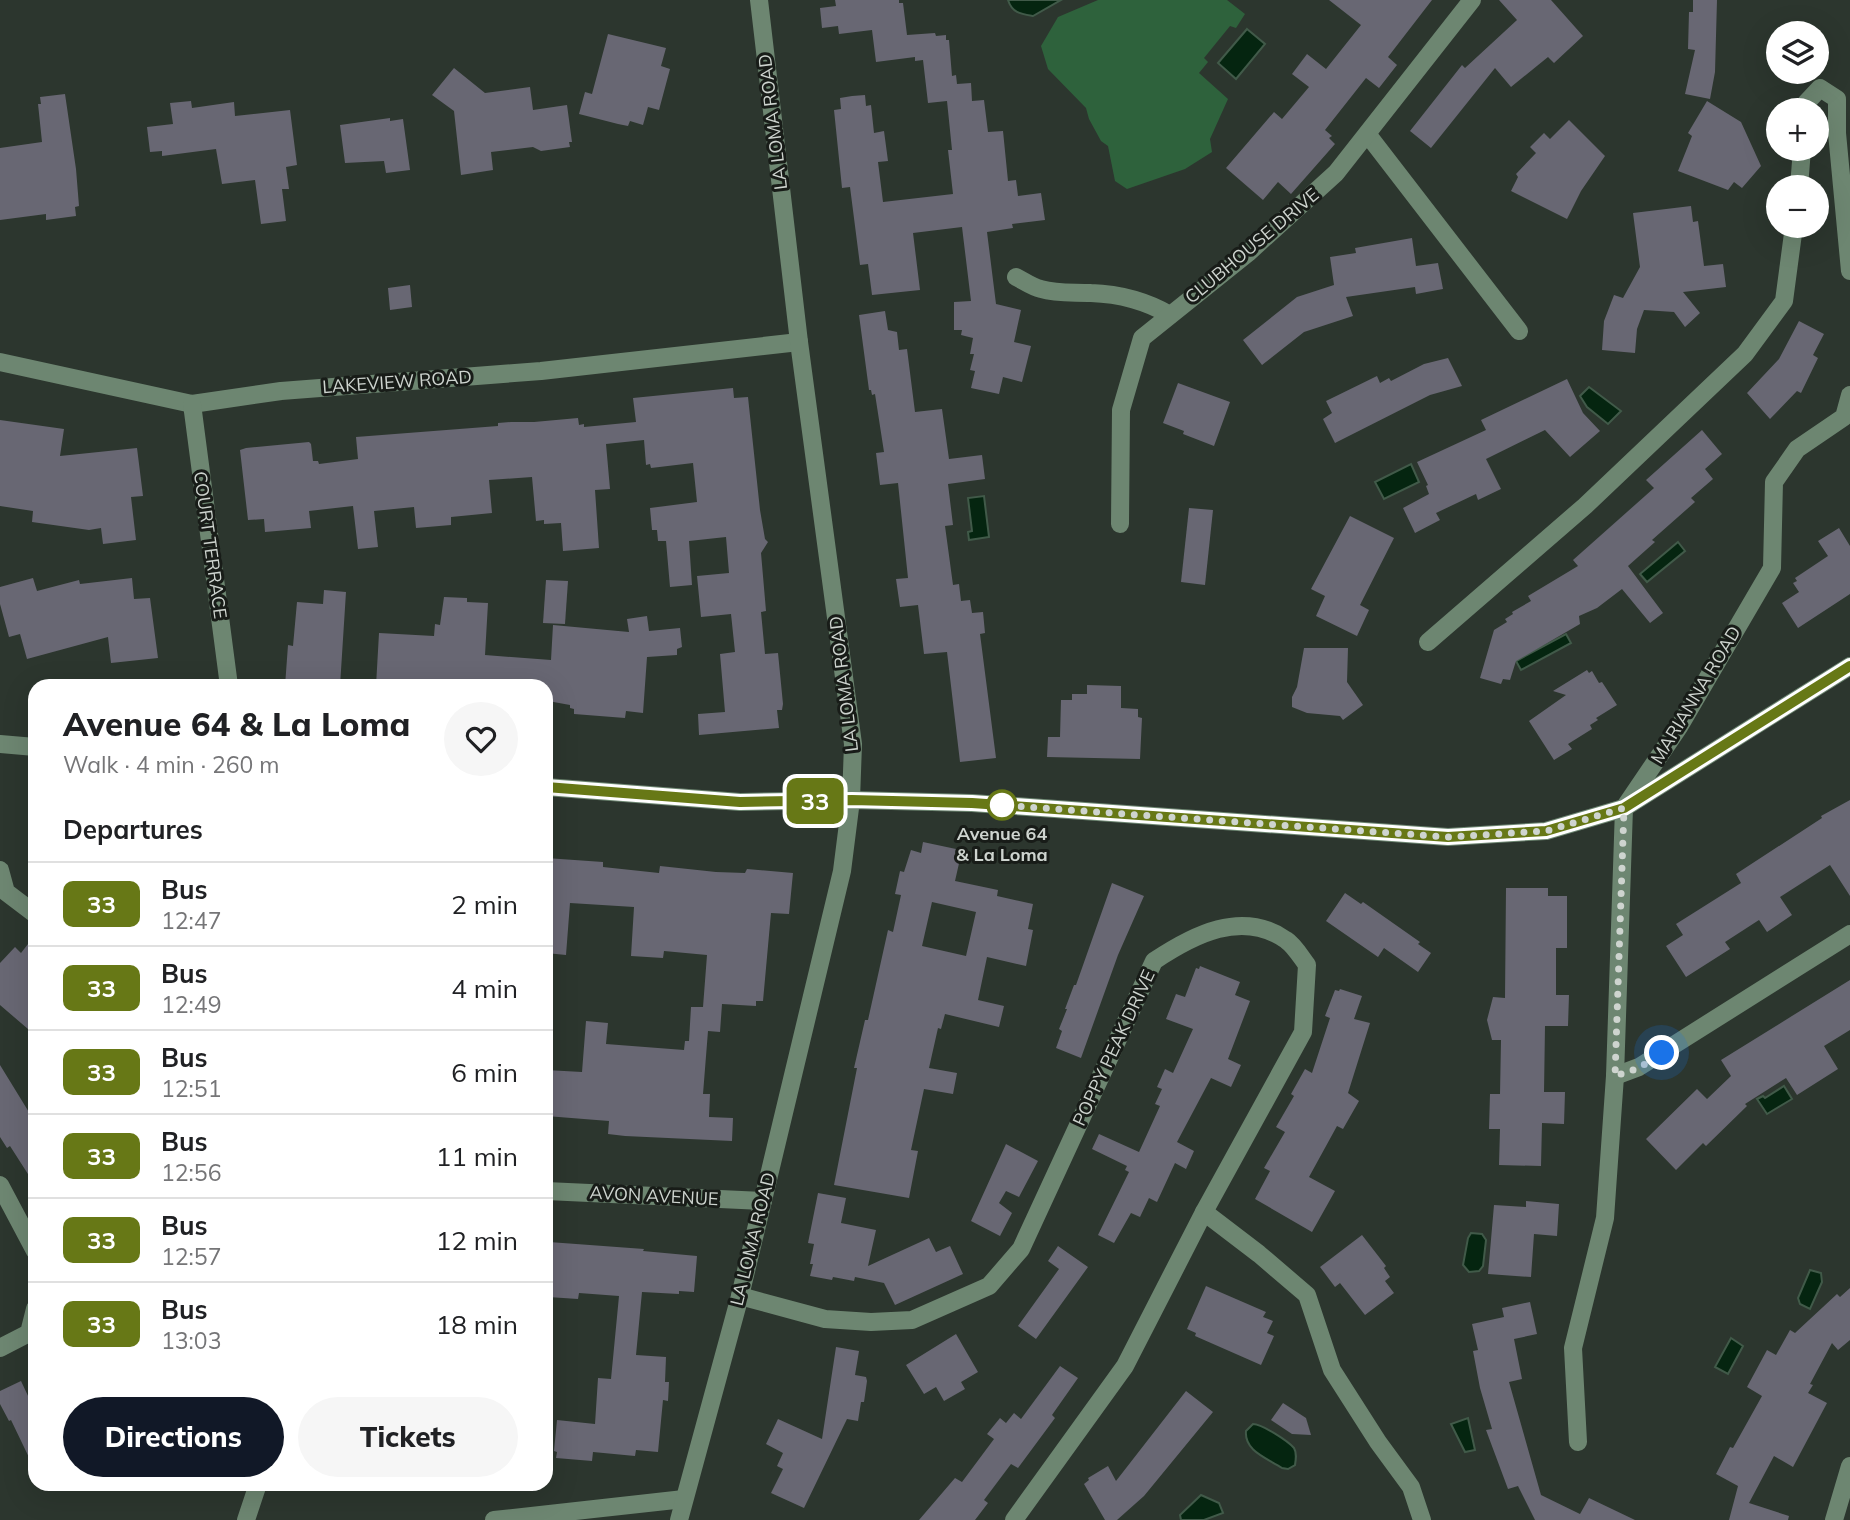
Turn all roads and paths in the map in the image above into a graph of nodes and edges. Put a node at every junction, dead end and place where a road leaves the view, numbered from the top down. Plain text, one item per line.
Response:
1 (759, 0) edge
2 (1472, 0) edge
3 (1811, 98) edge
4 (1368, 135) junction
5 (1792, 238) edge
6 (1850, 271) edge
7 (1016, 277) dead end
8 (1170, 315) junction
9 (1519, 331) dead end
10 (799, 342) junction
11 (0, 362) edge
12 (1850, 395) edge
13 (192, 404) junction
14 (1120, 524) dead end
15 (1428, 642) dead end
16 (1850, 666) edge
17 (228, 679) edge
18 (0, 744) edge
19 (28, 746) edge
20 (553, 788) edge
21 (852, 800) junction
22 (1624, 808) junction
23 (0, 870) edge
24 (3, 895) edge
25 (28, 910) edge
26 (1850, 934) edge
27 (1615, 1076) junction
28 (0, 1185) edge
29 (553, 1191) edge
30 (762, 1201) junction
31 (1204, 1212) junction
32 (28, 1238) edge
33 (740, 1296) junction
34 (28, 1334) edge
35 (0, 1348) edge
36 (1578, 1442) dead end
37 (1850, 1466) edge
38 (256, 1491) edge
39 (684, 1499) junction
40 (246, 1520) edge
41 (494, 1520) edge
42 (679, 1520) edge
43 (1014, 1520) edge
44 (1422, 1520) edge
45 (1834, 1520) edge

1 - 10 street, LA LOMA ROAD
2 - 4 street, CLUBHOUSE DRIVE
3 - 6 street
4 - 8 street, CLUBHOUSE DRIVE
4 - 9 street
5 - 15 street
7 - 8 street
8 - 14 street, CLUBHOUSE DRIVE
10 - 13 street, LAKEVIEW ROAD
10 - 21 street, LA LOMA ROAD
11 - 13 street, LAKEVIEW ROAD
12 - 22 street, MARIANNA ROAD
13 - 17 street, COURT TERRACE
16 - 22 street
18 - 19 street
20 - 21 street
21 - 22 street
21 - 30 street, LA LOMA ROAD
22 - 27 street
23 - 24 street
24 - 25 street
26 - 27 street
27 - 36 street
28 - 32 street
29 - 30 street, AVON AVENUE
30 - 33 street, LA LOMA ROAD
31 - 33 street, POPPY PEAK DRIVE
31 - 43 street, POPPY PEAK DRIVE
31 - 44 street
33 - 39 street, LA LOMA ROAD
34 - 35 street
37 - 45 street
38 - 40 street
39 - 41 street
39 - 42 street, LA LOMA ROAD

